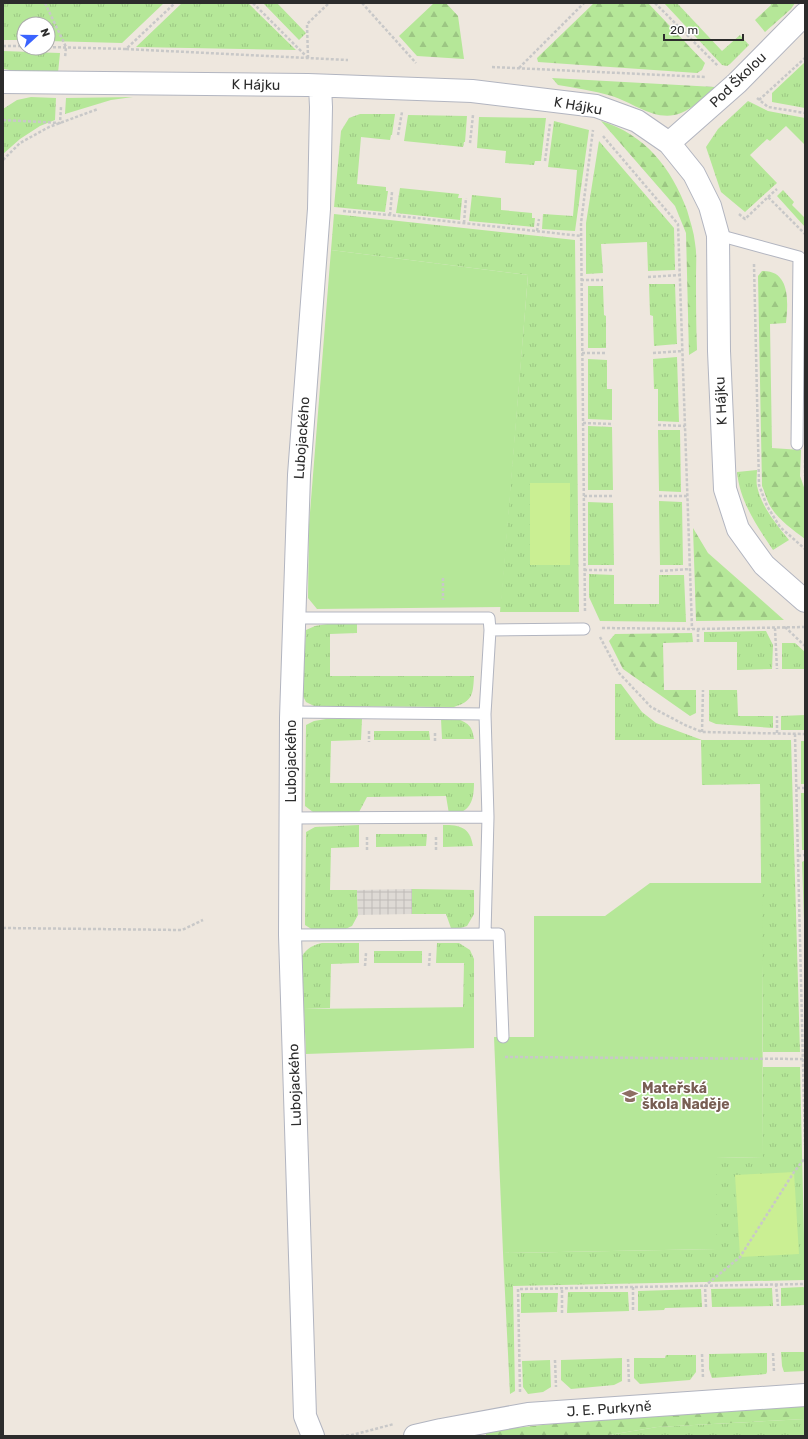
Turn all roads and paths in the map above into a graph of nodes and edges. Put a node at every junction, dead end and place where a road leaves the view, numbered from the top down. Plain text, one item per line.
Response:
1 (175, 3) edge
2 (253, 3) edge
3 (329, 3) edge
4 (362, 3) edge
5 (584, 3) edge
6 (655, 3) edge
7 (805, 14) edge
8 (3, 46) edge
9 (16, 46) edge
10 (56, 47) edge
11 (126, 49) junction
12 (308, 58) junction
13 (805, 58) edge
14 (354, 60) dead end
15 (408, 63) dead end
16 (416, 63) junction
17 (423, 63) dead end
18 (490, 67) dead end
19 (519, 68) junction
20 (719, 68) dead end
21 (711, 77) dead end
22 (3, 82) edge
23 (737, 83) junction
24 (314, 86) junction
25 (759, 100) junction
26 (102, 108) dead end
27 (410, 111) dead end
28 (473, 112) dead end
29 (805, 113) edge
30 (3, 120) edge
31 (551, 120) dead end
32 (60, 123) junction
33 (398, 135) dead end
34 (470, 143) dead end
35 (669, 143) junction
36 (3, 160) edge
37 (545, 161) dead end
38 (777, 188) dead end
39 (392, 192) dead end
40 (768, 197) junction
41 (466, 198) dead end
42 (319, 209) junction
43 (734, 209) dead end
44 (390, 215) junction
45 (538, 219) dead end
46 (745, 219) junction
47 (464, 223) junction
48 (537, 231) junction
49 (805, 234) edge
50 (718, 235) junction
51 (581, 236) junction
52 (753, 246) junction
53 (802, 260) edge
54 (680, 275) junction
55 (648, 277) dead end
56 (581, 280) junction
57 (603, 280) dead end
58 (682, 351) junction
59 (582, 353) junction
60 (606, 353) dead end
61 (653, 353) dead end
62 (583, 423) junction
63 (612, 424) dead end
64 (658, 425) dead end
65 (685, 426) junction
66 (797, 444) dead end
67 (584, 496) junction
68 (613, 496) dead end
69 (658, 496) dead end
70 (688, 496) junction
71 (805, 549) edge
72 (690, 569) junction
73 (584, 570) junction
74 (614, 570) dead end
75 (660, 571) dead end
76 (805, 601) edge
77 (585, 614) dead end
78 (294, 618) junction
79 (805, 627) edge
80 (590, 628) joint
81 (775, 628) junction
82 (785, 628) junction
83 (692, 629) junction
84 (698, 629) junction
85 (490, 630) junction
86 (598, 634) dead end
87 (698, 642) dead end
88 (805, 646) edge
89 (777, 669) dead end
90 (703, 690) dead end
91 (291, 712) junction
92 (485, 714) junction
93 (777, 716) dead end
94 (702, 732) junction
95 (777, 733) junction
96 (795, 734) junction
97 (805, 734) edge
98 (797, 788) junction
99 (805, 788) edge
100 (488, 817) junction
101 (290, 818) junction
102 (805, 855) edge
103 (798, 856) junction
104 (203, 920) dead end
105 (799, 926) junction
106 (805, 926) edge
107 (3, 928) edge
108 (485, 934) junction
109 (290, 935) junction
110 (801, 997) junction
111 (805, 997) edge
112 (503, 1037) joint
113 (804, 1059) edge
114 (804, 1114) edge
115 (805, 1145) edge
116 (805, 1158) edge
117 (776, 1284) junction
118 (805, 1284) edge
119 (705, 1286) junction
120 (633, 1287) junction
121 (562, 1289) junction
122 (778, 1306) dead end
123 (706, 1307) dead end
124 (633, 1311) dead end
125 (562, 1313) dead end
126 (773, 1353) dead end
127 (702, 1354) dead end
128 (628, 1358) dead end
129 (556, 1360) dead end
130 (775, 1379) dead end
131 (630, 1385) dead end
132 (704, 1385) dead end
133 (556, 1391) dead end
134 (805, 1395) edge
135 (521, 1416) junction
136 (313, 1436) edge
137 (415, 1436) edge

1 - 11 path
2 - 12 path
3 - 12 path
4 - 16 path
5 - 19 path
6 - 20 path
7 - 23 street, Pod Školou
8 - 9 path
10 - 11 path
11 - 12 path
12 - 14 path
12 - 24 path
13 - 25 path
15 - 16 path
16 - 17 path
18 - 19 path
19 - 21 path
22 - 24 street, K Hájku
23 - 25 path
23 - 35 street, Pod Školou
24 - 35 street, K Hájku
24 - 42 street, Lubojackého
25 - 29 path
26 - 32 path
27 - 33 path
28 - 34 path
30 - 32 path
31 - 37 path
32 - 36 path
35 - 50 street, K Hájku
38 - 40 path
39 - 44 path
40 - 46 path
40 - 49 path
41 - 47 path
42 - 44 path
42 - 78 street, Lubojackého
43 - 46 path
44 - 47 path
45 - 48 path
46 - 52 path
47 - 48 path
48 - 51 path
50 - 52 lane
50 - 76 street, K Hájku
51 - 54 path
51 - 56 path
52 - 53 lane
52 - 71 path
53 - 66 lane
54 - 55 path
54 - 58 path
56 - 57 path
56 - 59 path
58 - 61 path
58 - 65 path
59 - 60 path
59 - 62 path
62 - 63 path
62 - 67 path
64 - 65 path
65 - 70 path
67 - 68 path
67 - 73 path
69 - 70 path
70 - 72 path
72 - 75 path
72 - 83 path
73 - 74 path
73 - 77 path
78 - 85 lane
78 - 91 street, Lubojackého
79 - 82 path
80 - 83 path
80 - 85 lane
81 - 82 path
81 - 84 path
81 - 89 path
82 - 88 path
83 - 84 path
84 - 87 path
85 - 92 lane
86 - 94 path
90 - 94 path
91 - 92 lane
91 - 101 street, Lubojackého
92 - 100 lane
93 - 95 path
94 - 95 path
95 - 96 path
96 - 97 path
96 - 98 path
98 - 99 path
98 - 103 path
100 - 101 lane
100 - 108 lane
101 - 109 street, Lubojackého
102 - 103 path
103 - 105 path
104 - 107 path
105 - 106 path
105 - 110 path
108 - 109 lane
108 - 112 lane
109 - 136 street, Lubojackého
110 - 111 path
110 - 113 path
112 - 113 path
113 - 114 path
114 - 115 path
116 - 119 path
117 - 118 path
117 - 119 path
117 - 122 path
119 - 120 path
119 - 123 path
120 - 121 path
120 - 124 path
121 - 125 path
121 - 135 path
126 - 130 path
127 - 132 path
128 - 131 path
129 - 133 path
134 - 135 street, J. E. Purkyně
135 - 137 street, J. E. Purkyně

